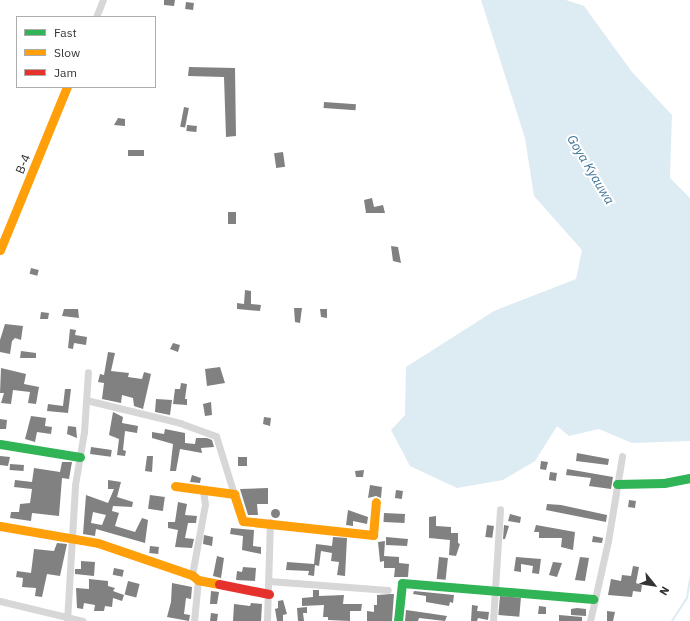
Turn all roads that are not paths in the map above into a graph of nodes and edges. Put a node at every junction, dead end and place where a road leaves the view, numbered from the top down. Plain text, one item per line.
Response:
1 (103, 0) edge
2 (96, 16) edge
3 (67, 88) edge
4 (0, 250) edge
5 (88, 372) dead end
6 (86, 400) junction
7 (0, 444) edge
8 (622, 456) dead end
9 (80, 458) junction
10 (690, 478) edge
11 (617, 484) junction
12 (175, 486) dead end
13 (203, 491) junction
14 (234, 494) junction
15 (376, 502) dead end
16 (500, 509) dead end
17 (270, 522) junction
18 (0, 526) edge
19 (72, 538) junction
20 (195, 577) junction
21 (269, 581) junction
22 (495, 589) junction
23 (388, 590) dead end
24 (269, 594) junction
25 (593, 599) junction
26 (0, 601) edge
27 (68, 619) edge
28 (83, 621) edge
29 (194, 621) edge
30 (267, 621) edge
31 (398, 621) edge
32 (493, 621) edge
33 (590, 621) edge

1 - 2 street
3 - 4 street, B-4
5 - 6 street
6 - 9 street
6 - 14 street
7 - 9 street
8 - 11 street
9 - 19 street
10 - 11 street
11 - 25 street
12 - 13 street
13 - 14 street
13 - 20 street
14 - 17 street
15 - 17 street
16 - 22 street
17 - 21 street
18 - 19 street
19 - 20 street
19 - 27 street
20 - 24 street
20 - 29 street
21 - 23 street
21 - 24 street
22 - 25 street
22 - 31 street
22 - 32 street
24 - 30 street
25 - 33 street
26 - 27 street
27 - 28 street

